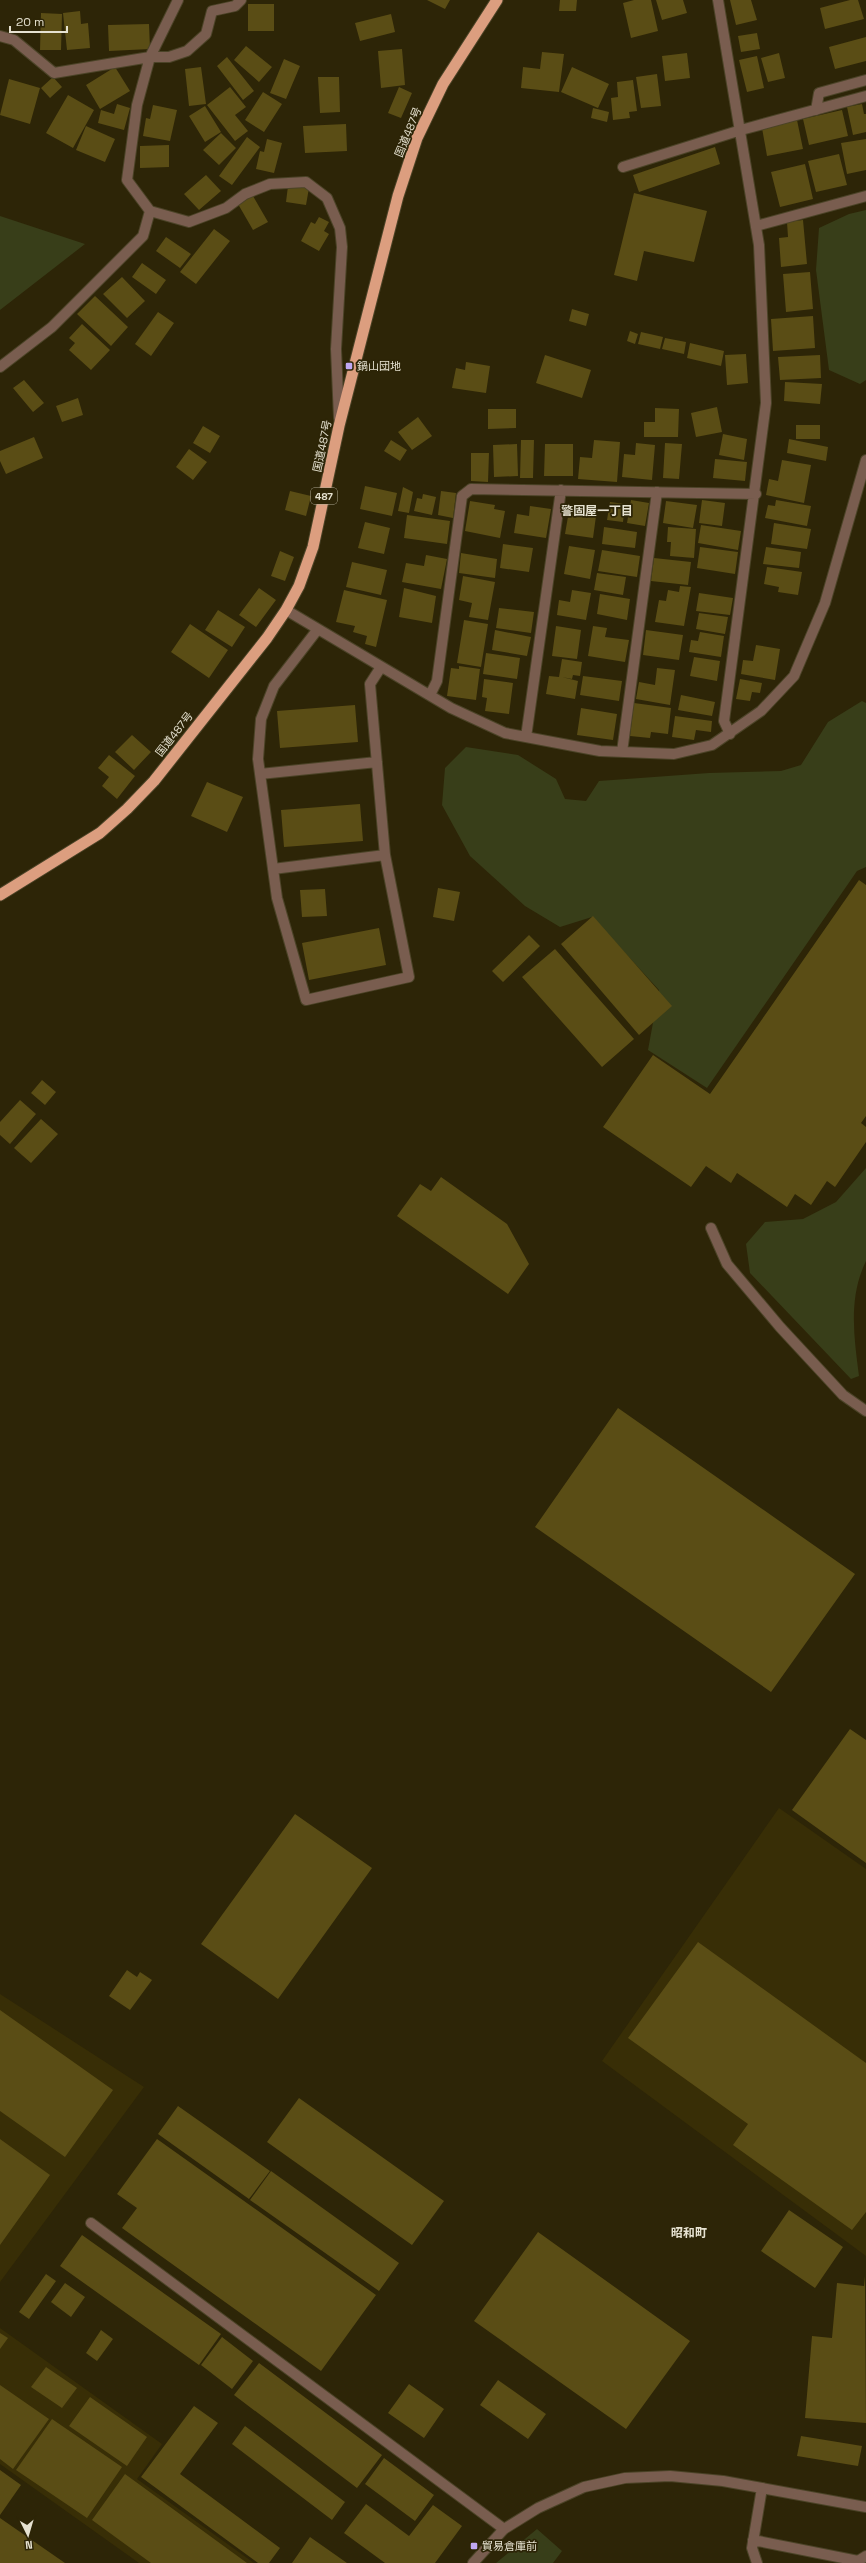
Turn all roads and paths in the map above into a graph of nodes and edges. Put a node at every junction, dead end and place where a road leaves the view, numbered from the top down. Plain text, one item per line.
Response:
1 (178, 0) edge
2 (241, 0) edge
3 (497, 0) edge
4 (718, 0) edge
5 (0, 36) edge
6 (150, 57) junction
7 (866, 80) edge
8 (866, 96) edge
9 (816, 110) junction
10 (741, 130) junction
11 (623, 167) dead end
12 (866, 196) edge
13 (150, 211) junction
14 (756, 226) junction
15 (0, 366) edge
16 (339, 426) junction
17 (866, 460) edge
18 (561, 490) junction
19 (657, 492) junction
20 (756, 494) junction
21 (286, 610) junction
22 (318, 629) junction
23 (381, 667) junction
24 (430, 696) junction
25 (730, 734) junction
26 (526, 737) junction
27 (622, 752) junction
28 (377, 762) junction
29 (260, 774) junction
30 (385, 855) junction
31 (273, 869) junction
32 (0, 895) edge
33 (712, 1228) dead end
34 (866, 1411) edge
35 (91, 2223) dead end
36 (762, 2488) junction
37 (866, 2507) edge
38 (504, 2529) junction
39 (753, 2540) junction
40 (866, 2556) edge
41 (473, 2563) edge
42 (757, 2563) edge

1 - 6 street
2 - 6 street
3 - 16 highway, 国道487号 / 487
4 - 10 street
5 - 6 street
6 - 13 street
7 - 9 street
8 - 9 street
9 - 10 street
10 - 11 street
10 - 14 street
12 - 14 street
13 - 15 street
13 - 16 street
14 - 20 street
16 - 21 highway, 国道487号 / 487
17 - 25 street
18 - 19 street
18 - 24 street
18 - 26 street
19 - 20 street
19 - 27 street
20 - 25 street
21 - 22 street
21 - 32 highway, 国道487号 / 487
22 - 23 street
22 - 29 street
23 - 24 street
23 - 28 street
24 - 26 street
25 - 27 street
26 - 27 street
28 - 29 street
28 - 30 street
29 - 31 street
30 - 31 street
30 - 31 street
33 - 34 street
35 - 38 street
36 - 37 street
36 - 38 street
36 - 39 street
38 - 41 street
39 - 40 street
39 - 42 street

